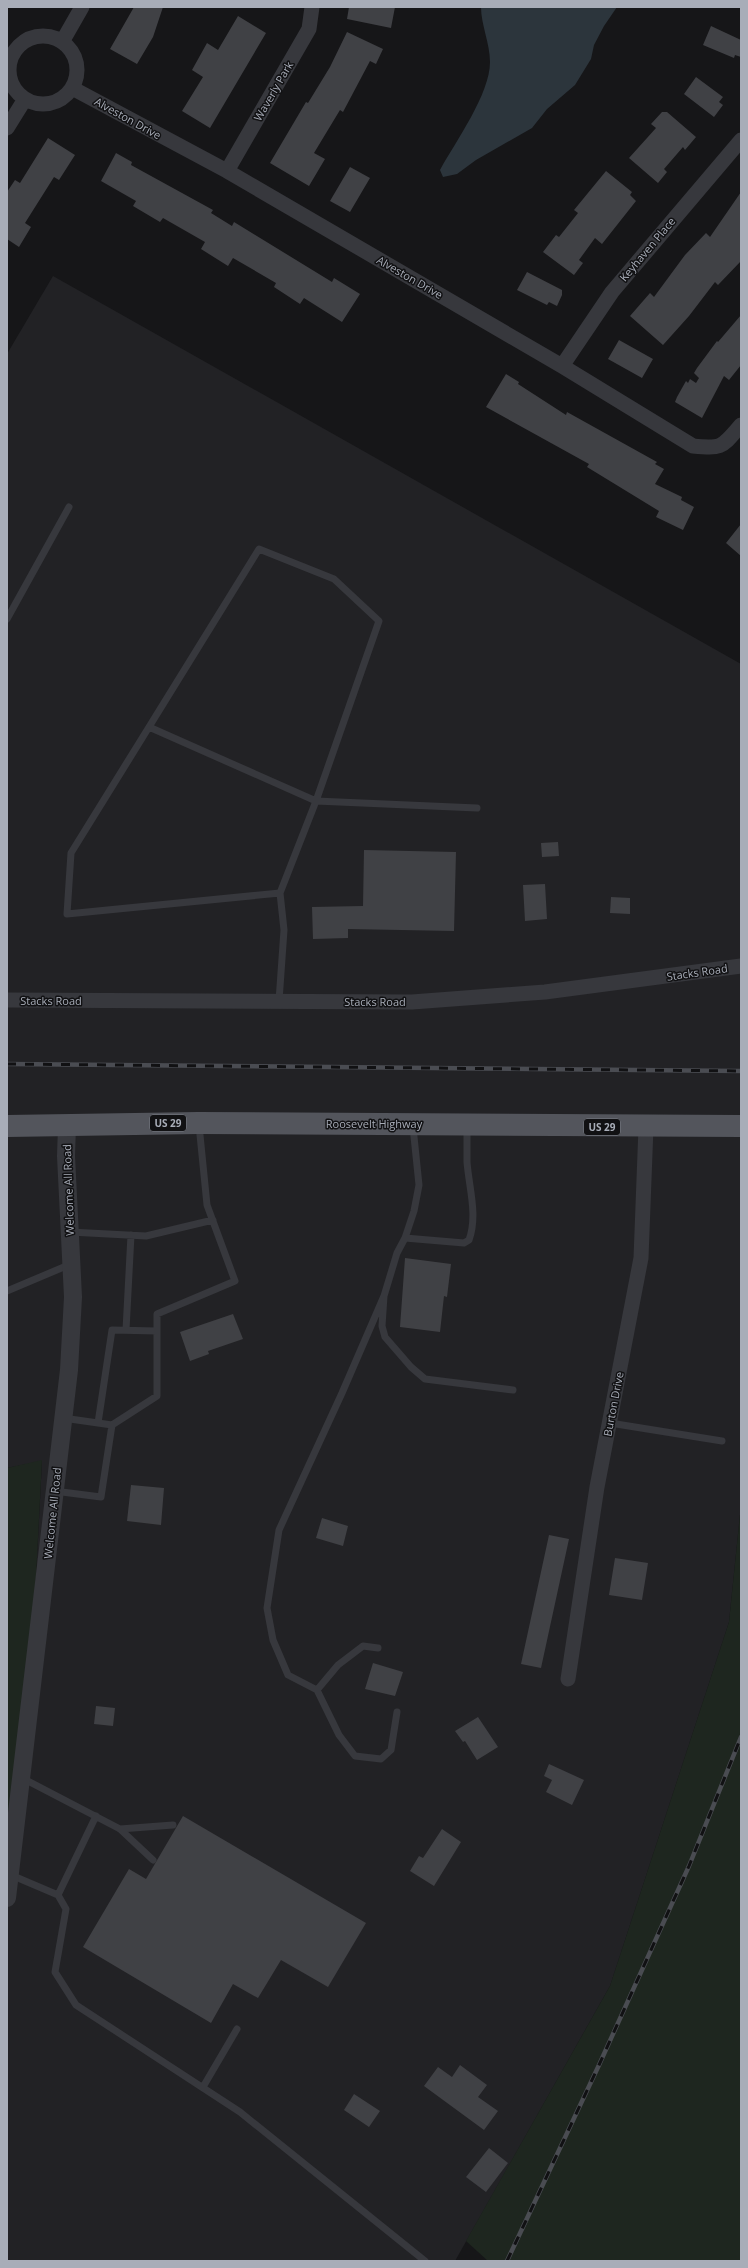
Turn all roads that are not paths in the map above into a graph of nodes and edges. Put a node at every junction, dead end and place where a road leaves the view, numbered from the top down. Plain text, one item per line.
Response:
1 (82, 7) edge
2 (312, 7) edge
3 (62, 42) junction
4 (10, 50) edge
5 (72, 88) junction
6 (25, 99) junction
7 (7, 128) edge
8 (741, 140) edge
9 (227, 171) junction
10 (562, 366) junction
11 (741, 425) edge
12 (69, 507) dead end
13 (7, 619) edge
14 (149, 727) junction
15 (316, 802) junction
16 (477, 808) dead end
17 (280, 893) junction
18 (741, 966) edge
19 (7, 1000) edge
20 (279, 1001) junction
21 (198, 1122) junction
22 (413, 1123) junction
23 (467, 1125) junction
24 (7, 1126) edge
25 (67, 1126) junction
26 (739, 1126) edge
27 (646, 1127) junction
28 (213, 1220) junction
29 (70, 1232) junction
30 (131, 1235) junction
31 (405, 1238) junction
32 (72, 1264) junction
33 (7, 1291) edge
34 (384, 1296) junction
35 (126, 1330) junction
36 (157, 1332) junction
37 (514, 1390) dead end
38 (62, 1418) junction
39 (98, 1423) junction
40 (610, 1423) junction
41 (112, 1425) junction
42 (722, 1441) dead end
43 (54, 1491) junction
44 (378, 1648) dead end
45 (568, 1679) dead end
46 (317, 1690) junction
47 (397, 1712) dead end
48 (22, 1778) junction
49 (96, 1816) junction
50 (173, 1825) dead end
51 (120, 1829) junction
52 (153, 1860) dead end
53 (10, 1875) junction
54 (58, 1895) junction
55 (7, 1898) edge
56 (238, 2029) dead end
57 (203, 2087) junction
58 (425, 2261) edge

1 - 3 street
2 - 9 street, Waverly Park
3 - 4 street
3 - 5 street
4 - 6 street
5 - 6 street
5 - 9 street, Alveston Drive
6 - 7 street
8 - 10 street, Keyhaven Place
9 - 10 street, Alveston Drive
10 - 11 street, Alveston Drive
12 - 13 lane
14 - 15 lane
14 - 15 lane
14 - 17 lane
15 - 16 lane
15 - 17 lane
17 - 20 lane
18 - 20 street, Stacks Road
19 - 20 street, Stacks Road
21 - 22 main road, Roosevelt Highway / US 29
21 - 25 main road, Roosevelt Highway / US 29
21 - 28 lane
22 - 23 main road, Roosevelt Highway / US 29
22 - 31 lane
23 - 27 main road, Roosevelt Highway / US 29
23 - 31 lane
24 - 25 main road, Roosevelt Highway / US 29
25 - 29 street, Welcome All Road
26 - 27 main road, Roosevelt Highway / US 29
27 - 40 street, Burton Drive
28 - 30 lane
28 - 36 lane
29 - 30 lane
29 - 32 street, Welcome All Road
30 - 35 lane
31 - 34 lane
32 - 33 lane
32 - 38 street, Welcome All Road
34 - 37 lane
34 - 46 lane
35 - 36 lane
35 - 39 lane
36 - 41 lane
38 - 39 lane
38 - 43 street, Welcome All Road
39 - 41 lane
40 - 42 lane
40 - 45 street, Burton Drive
41 - 43 lane
43 - 48 street, Welcome All Road
44 - 46 lane
46 - 47 lane
48 - 49 lane
48 - 53 street, Welcome All Road
49 - 51 lane
49 - 54 lane
50 - 51 lane
51 - 52 lane
53 - 54 lane
53 - 55 street, Welcome All Road
54 - 57 lane
56 - 57 lane
57 - 58 lane

